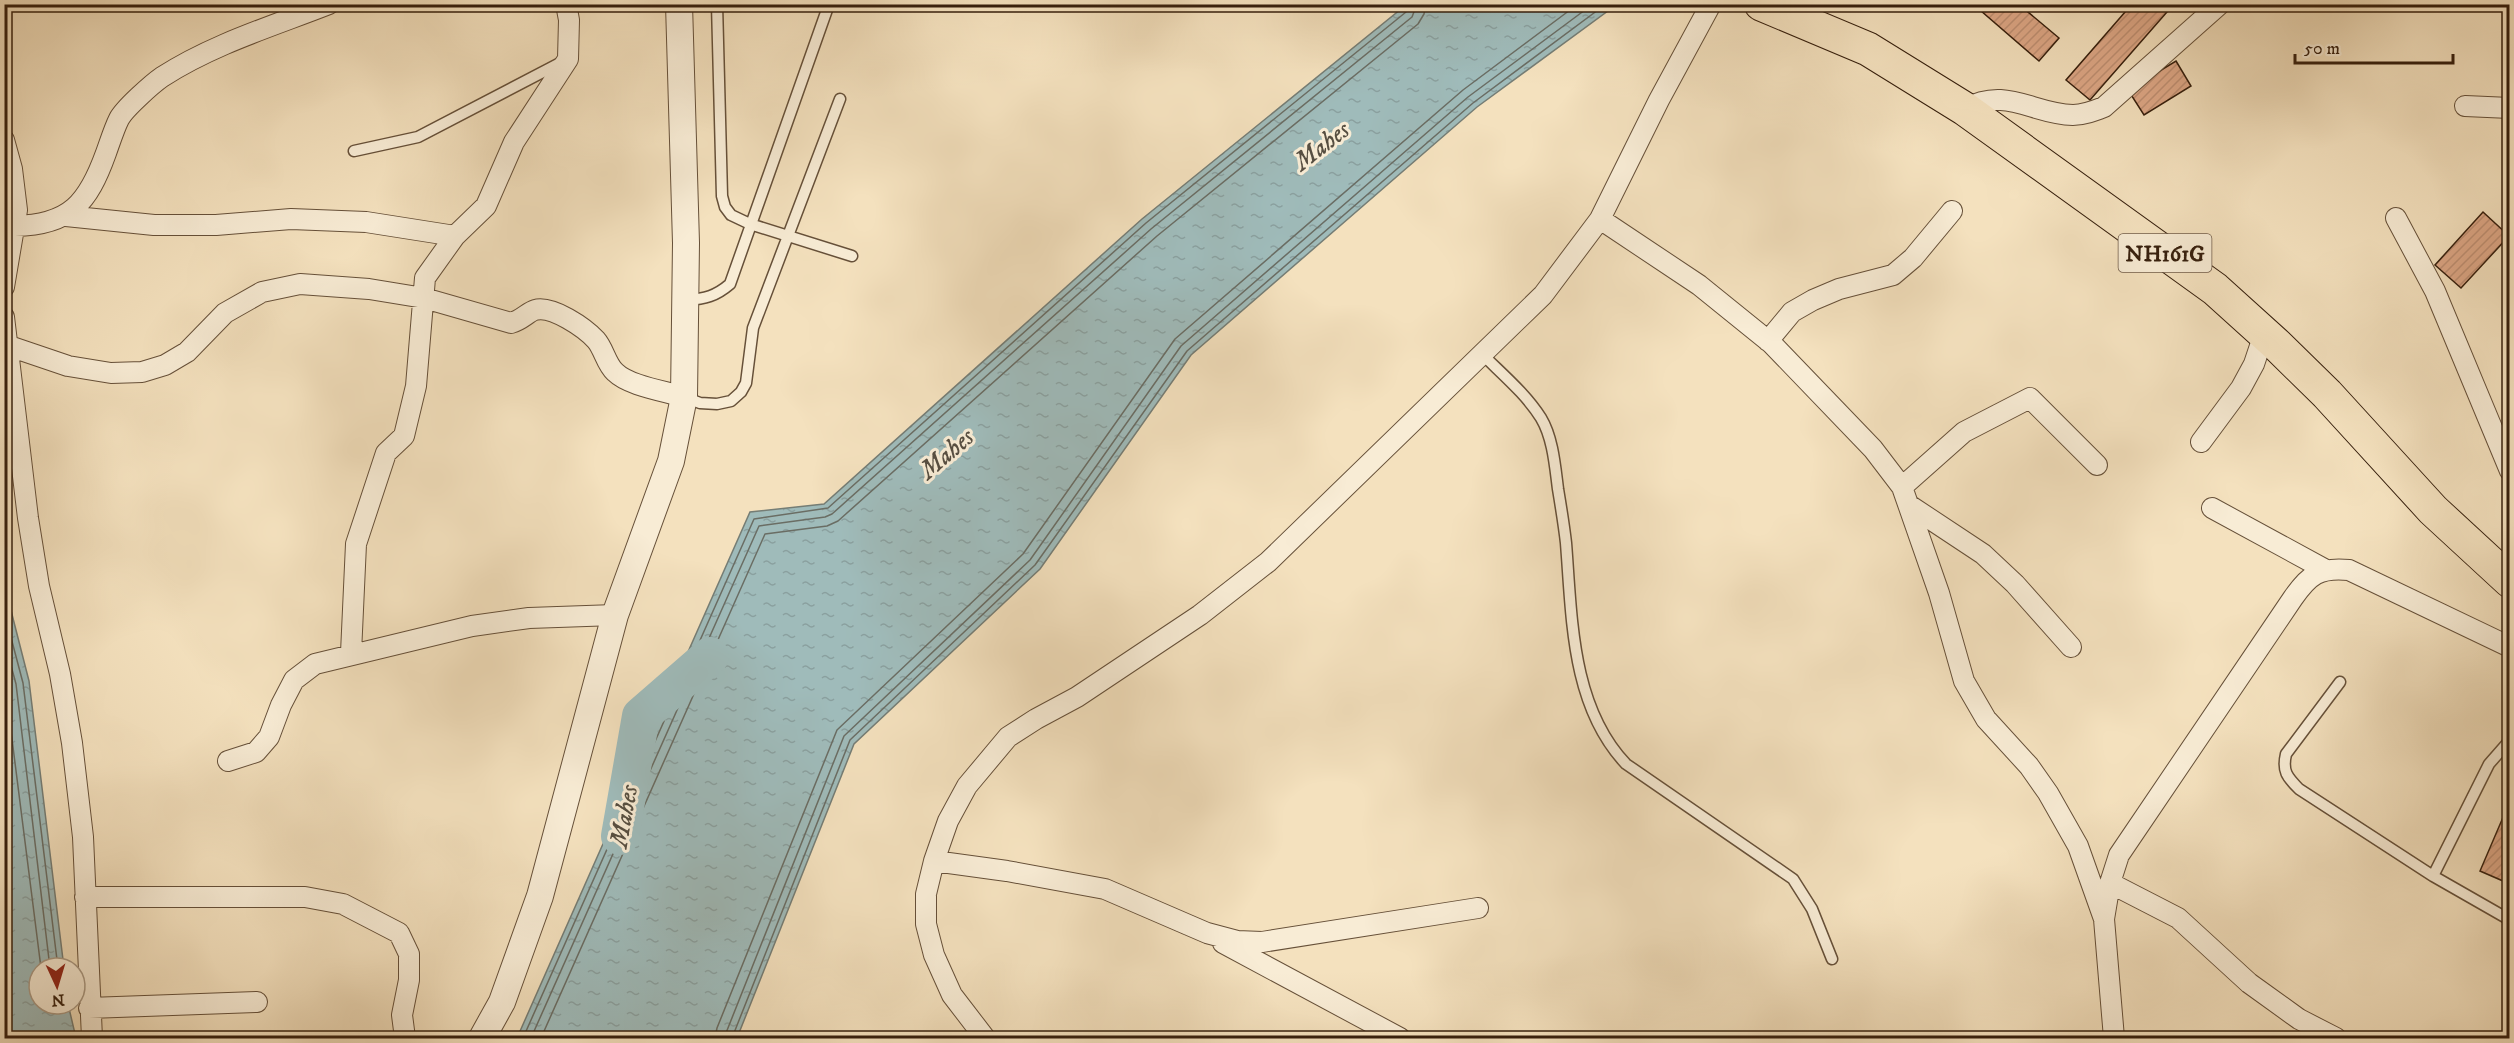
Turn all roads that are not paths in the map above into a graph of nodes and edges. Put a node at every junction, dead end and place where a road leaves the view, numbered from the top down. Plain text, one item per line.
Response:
1 (329, 4) edge
2 (566, 4) edge
3 (679, 4) edge
4 (717, 4) edge
5 (829, 4) edge
6 (1711, 4) edge
7 (2220, 4) edge
8 (1764, 5) edge
9 (568, 59) junction
10 (840, 99) dead end
11 (2465, 106) dead end
12 (2510, 108) edge
13 (1965, 109) junction
14 (4, 141) edge
15 (354, 151) dead end
16 (1952, 211) dead end
17 (66, 216) junction
18 (2396, 218) dead end
19 (1600, 219) junction
20 (750, 224) junction
21 (15, 226) junction
22 (455, 236) junction
23 (789, 236) junction
24 (852, 256) dead end
25 (4, 287) edge
26 (424, 298) junction
27 (687, 300) junction
28 (4, 317) edge
29 (2264, 334) junction
30 (1768, 341) junction
31 (9, 346) junction
32 (1482, 354) junction
33 (684, 397) junction
34 (2201, 442) dead end
35 (2097, 465) dead end
36 (2510, 471) edge
37 (1906, 496) junction
38 (2212, 508) dead end
39 (2326, 570) junction
40 (2509, 581) edge
41 (615, 615) junction
42 (2071, 647) dead end
43 (2510, 647) edge
44 (351, 653) junction
45 (2340, 682) dead end
46 (2510, 740) edge
47 (228, 761) dead end
48 (934, 861) junction
49 (2433, 876) junction
50 (2110, 883) junction
51 (85, 897) junction
52 (1478, 908) dead end
53 (2104, 919) junction
54 (2510, 920) edge
55 (1207, 933) junction
56 (1832, 959) dead end
57 (257, 1002) dead end
58 (89, 1008) junction
59 (92, 1038) edge
60 (405, 1038) edge
61 (482, 1038) edge
62 (984, 1038) edge
63 (1400, 1038) edge
64 (2114, 1038) edge
65 (2336, 1038) edge

1 - 17 street
2 - 9 street
3 - 27 street
4 - 20 lane
5 - 20 lane
6 - 19 street
7 - 13 street
8 - 13 highway, NH161G
9 - 15 lane
9 - 22 street
10 - 23 lane
11 - 12 street
13 - 29 highway, NH161G
14 - 21 street
16 - 30 street
17 - 21 street
17 - 22 street
18 - 36 street
19 - 30 street
19 - 32 street
20 - 23 lane
20 - 27 lane
21 - 25 street
22 - 26 street
23 - 24 lane
23 - 33 lane
26 - 31 street
26 - 33 street
26 - 44 street
27 - 33 street
28 - 31 street
29 - 34 street
29 - 40 highway, NH161G
30 - 37 street
31 - 51 street
32 - 48 street
32 - 56 lane
33 - 41 street
35 - 37 street
37 - 42 street
37 - 53 street
38 - 39 street
39 - 43 street
39 - 50 street
41 - 44 street
41 - 61 street
44 - 47 street
45 - 49 lane
46 - 49 lane
48 - 55 street
48 - 62 street
49 - 54 lane
50 - 53 street
50 - 65 street
51 - 58 street
51 - 60 street
52 - 55 street
53 - 64 street
55 - 63 street
57 - 58 street
58 - 59 street

